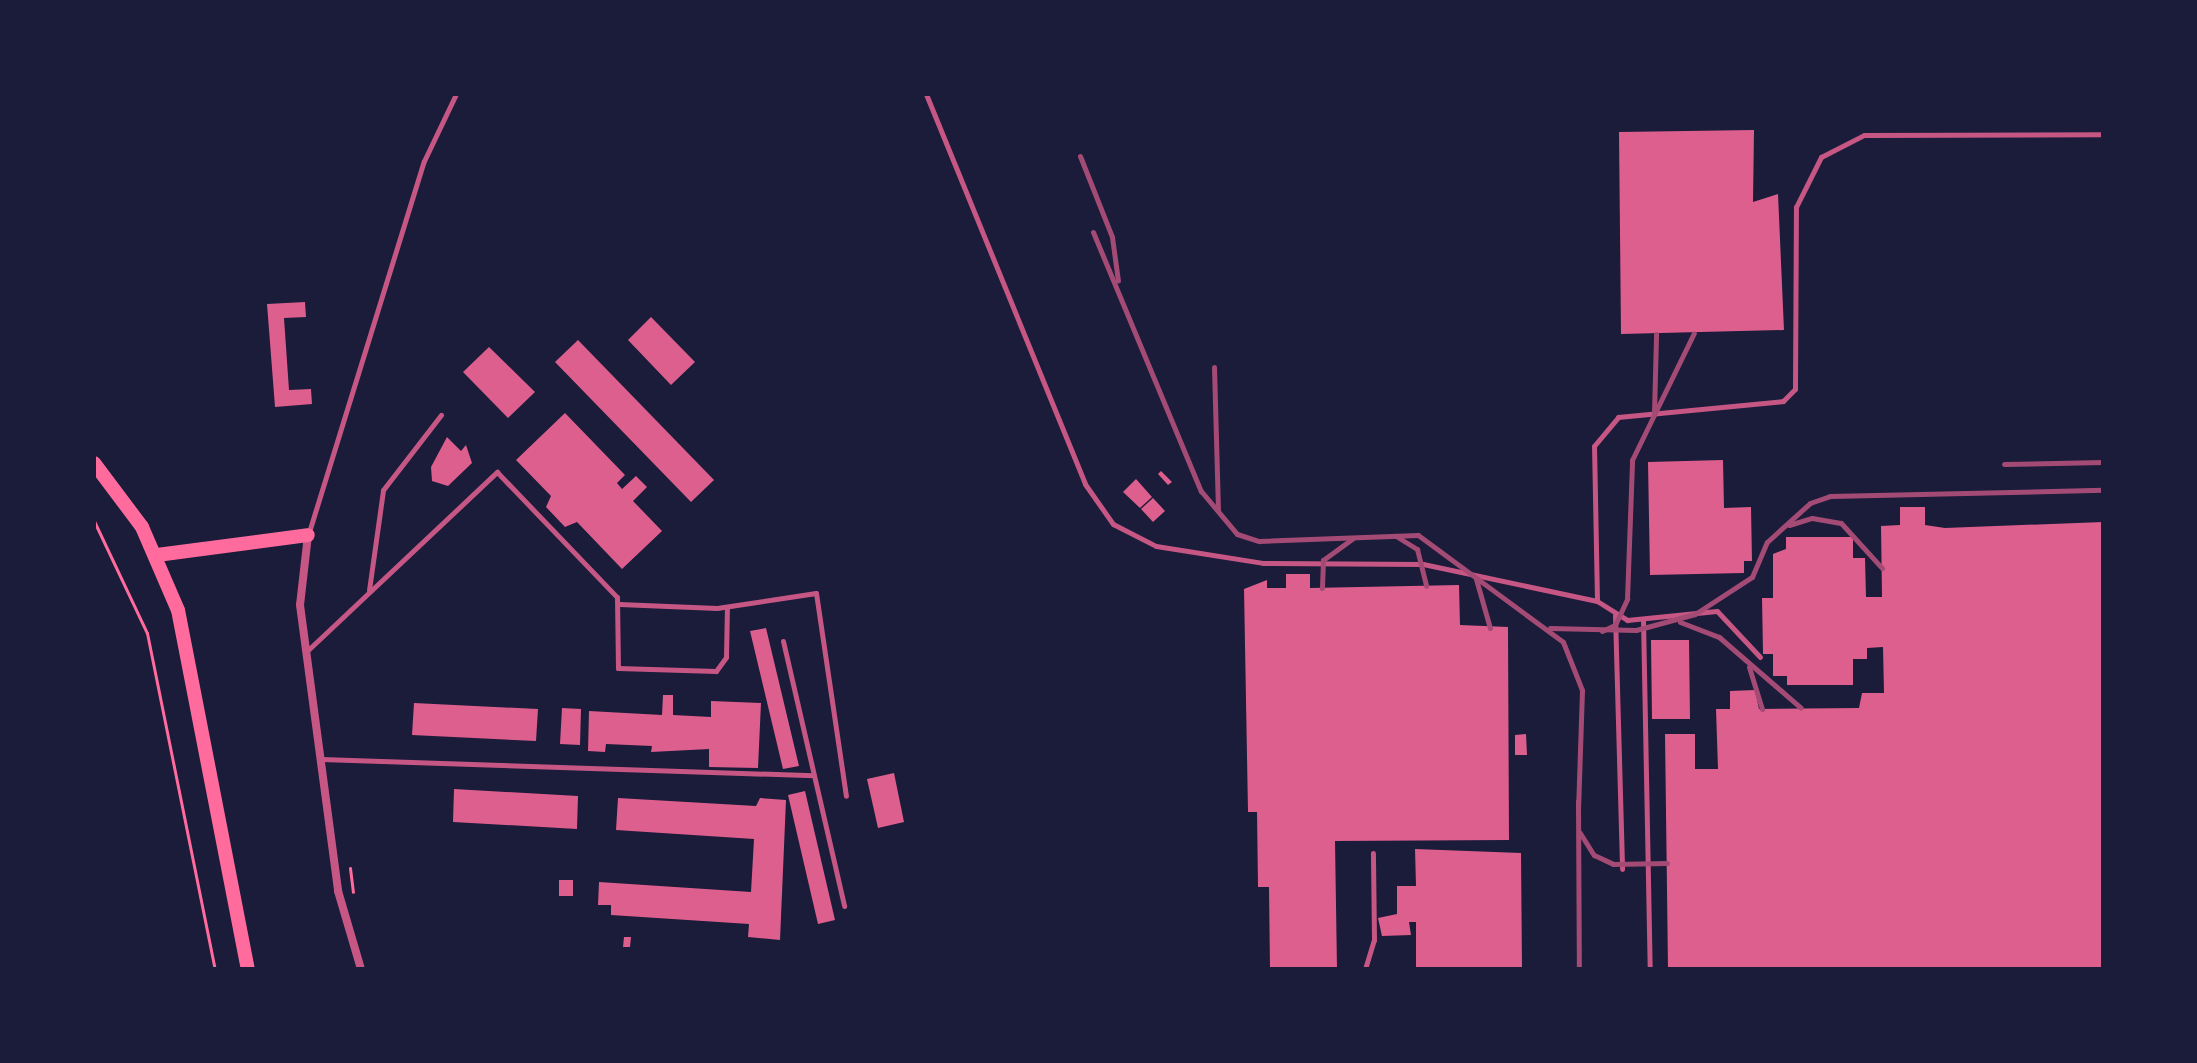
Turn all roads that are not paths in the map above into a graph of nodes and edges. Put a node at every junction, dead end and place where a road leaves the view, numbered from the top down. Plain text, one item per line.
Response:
1 (456, 94) edge
2 (926, 94) edge
3 (2103, 134) edge
4 (441, 415) dead end
5 (94, 463) edge
6 (308, 535) junction
7 (157, 555) junction
8 (369, 591) junction
9 (1597, 601) junction
10 (619, 604) junction
11 (727, 607) junction
12 (1615, 615) junction
13 (1643, 619) junction
14 (783, 641) dead end
15 (308, 650) junction
16 (1760, 657) dead end
17 (321, 759) junction
18 (814, 775) junction
19 (846, 796) dead end
20 (1373, 853) dead end
21 (1622, 869) dead end
22 (844, 906) dead end
23 (248, 969) edge
24 (361, 969) edge
25 (1365, 969) edge
26 (1650, 969) edge

1 - 6 lane
2 - 9 lane
3 - 9 lane
4 - 8 lane
5 - 7 main road
6 - 7 main road
6 - 15 street
7 - 23 main road
8 - 10 lane
8 - 15 lane
9 - 12 lane
10 - 11 lane
10 - 11 lane
11 - 19 lane
12 - 13 lane
12 - 21 lane
13 - 16 lane
13 - 26 lane
14 - 18 lane
15 - 17 street
17 - 18 lane
17 - 24 street
18 - 22 lane
20 - 25 lane

